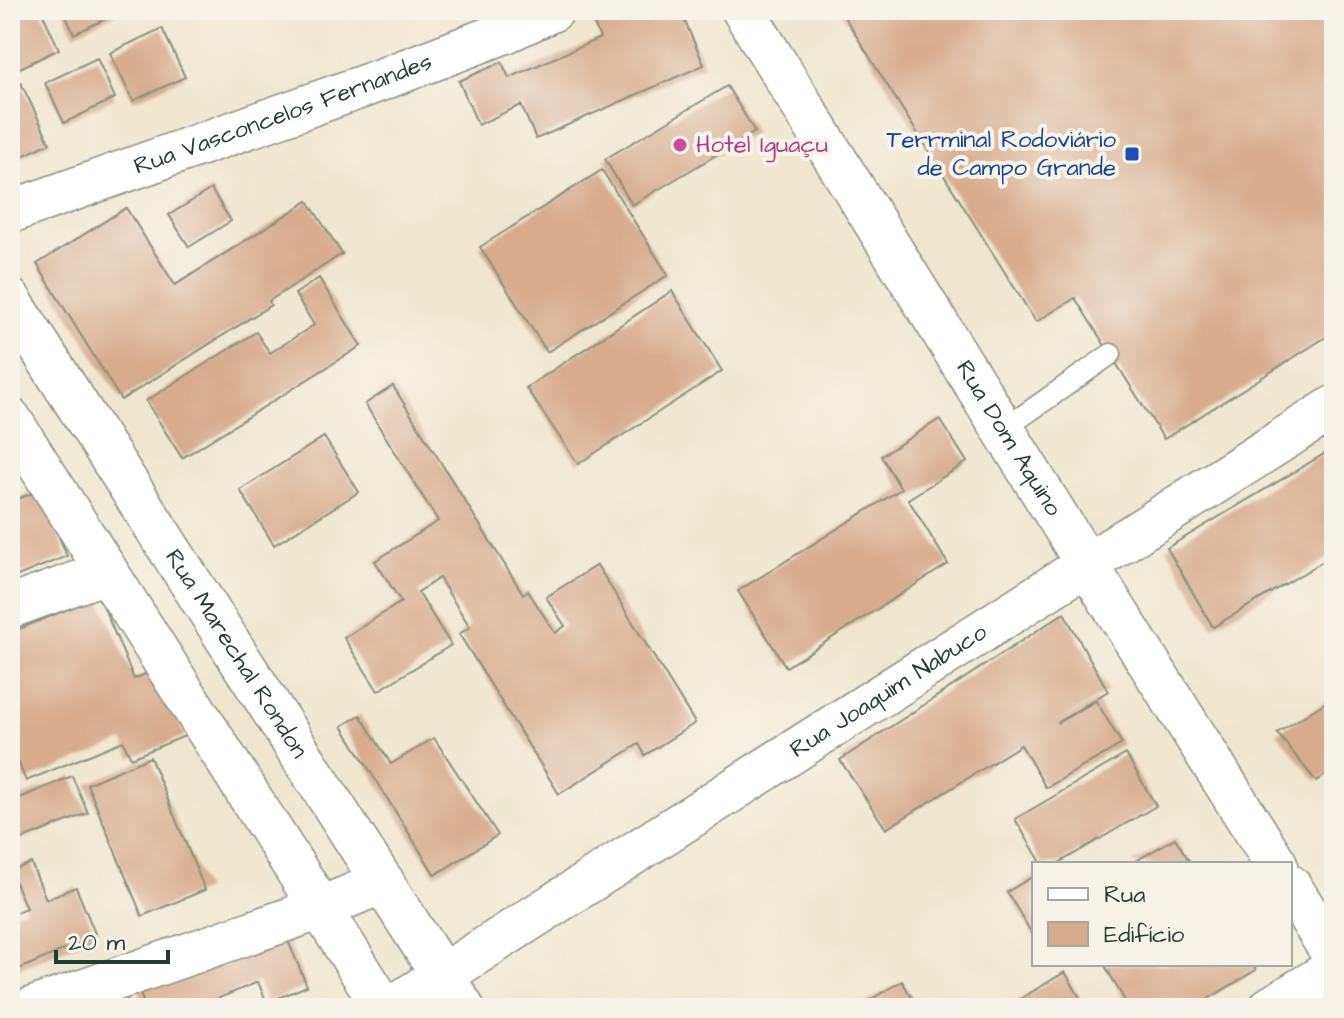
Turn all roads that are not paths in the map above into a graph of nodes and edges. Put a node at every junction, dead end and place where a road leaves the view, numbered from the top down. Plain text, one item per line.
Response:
1 (553, 10) edge
2 (754, 14) edge
3 (10, 212) edge
4 (10, 300) edge
5 (1111, 354) dead end
6 (1334, 407) edge
7 (10, 419) edge
8 (1004, 429) junction
9 (1086, 563) junction
10 (106, 572) junction
11 (10, 607) edge
12 (1275, 862) edge
13 (383, 882) junction
14 (1292, 889) edge
15 (321, 908) junction
16 (1334, 956) edge
17 (1334, 969) edge
18 (453, 991) edge
19 (33, 1008) edge
20 (384, 1008) edge
21 (391, 1008) edge
22 (1270, 1008) edge

1 - 3 street, Rua Vasconcelos Fernandes
2 - 8 street, Rua Dom Aquino
4 - 13 street, Rua Marechal Rondon
5 - 8 lane
6 - 9 street, Rua Joaquim Nabuco
7 - 10 street
8 - 9 street, Rua Dom Aquino
9 - 12 street, Rua Dom Aquino
9 - 18 street, Rua Joaquim Nabuco
10 - 11 street
10 - 15 street
13 - 15 street
13 - 18 street, Rua Marechal Rondon
14 - 16 street
15 - 19 street
15 - 20 street
17 - 22 street
18 - 21 street, Rua Joaquim Nabuco

